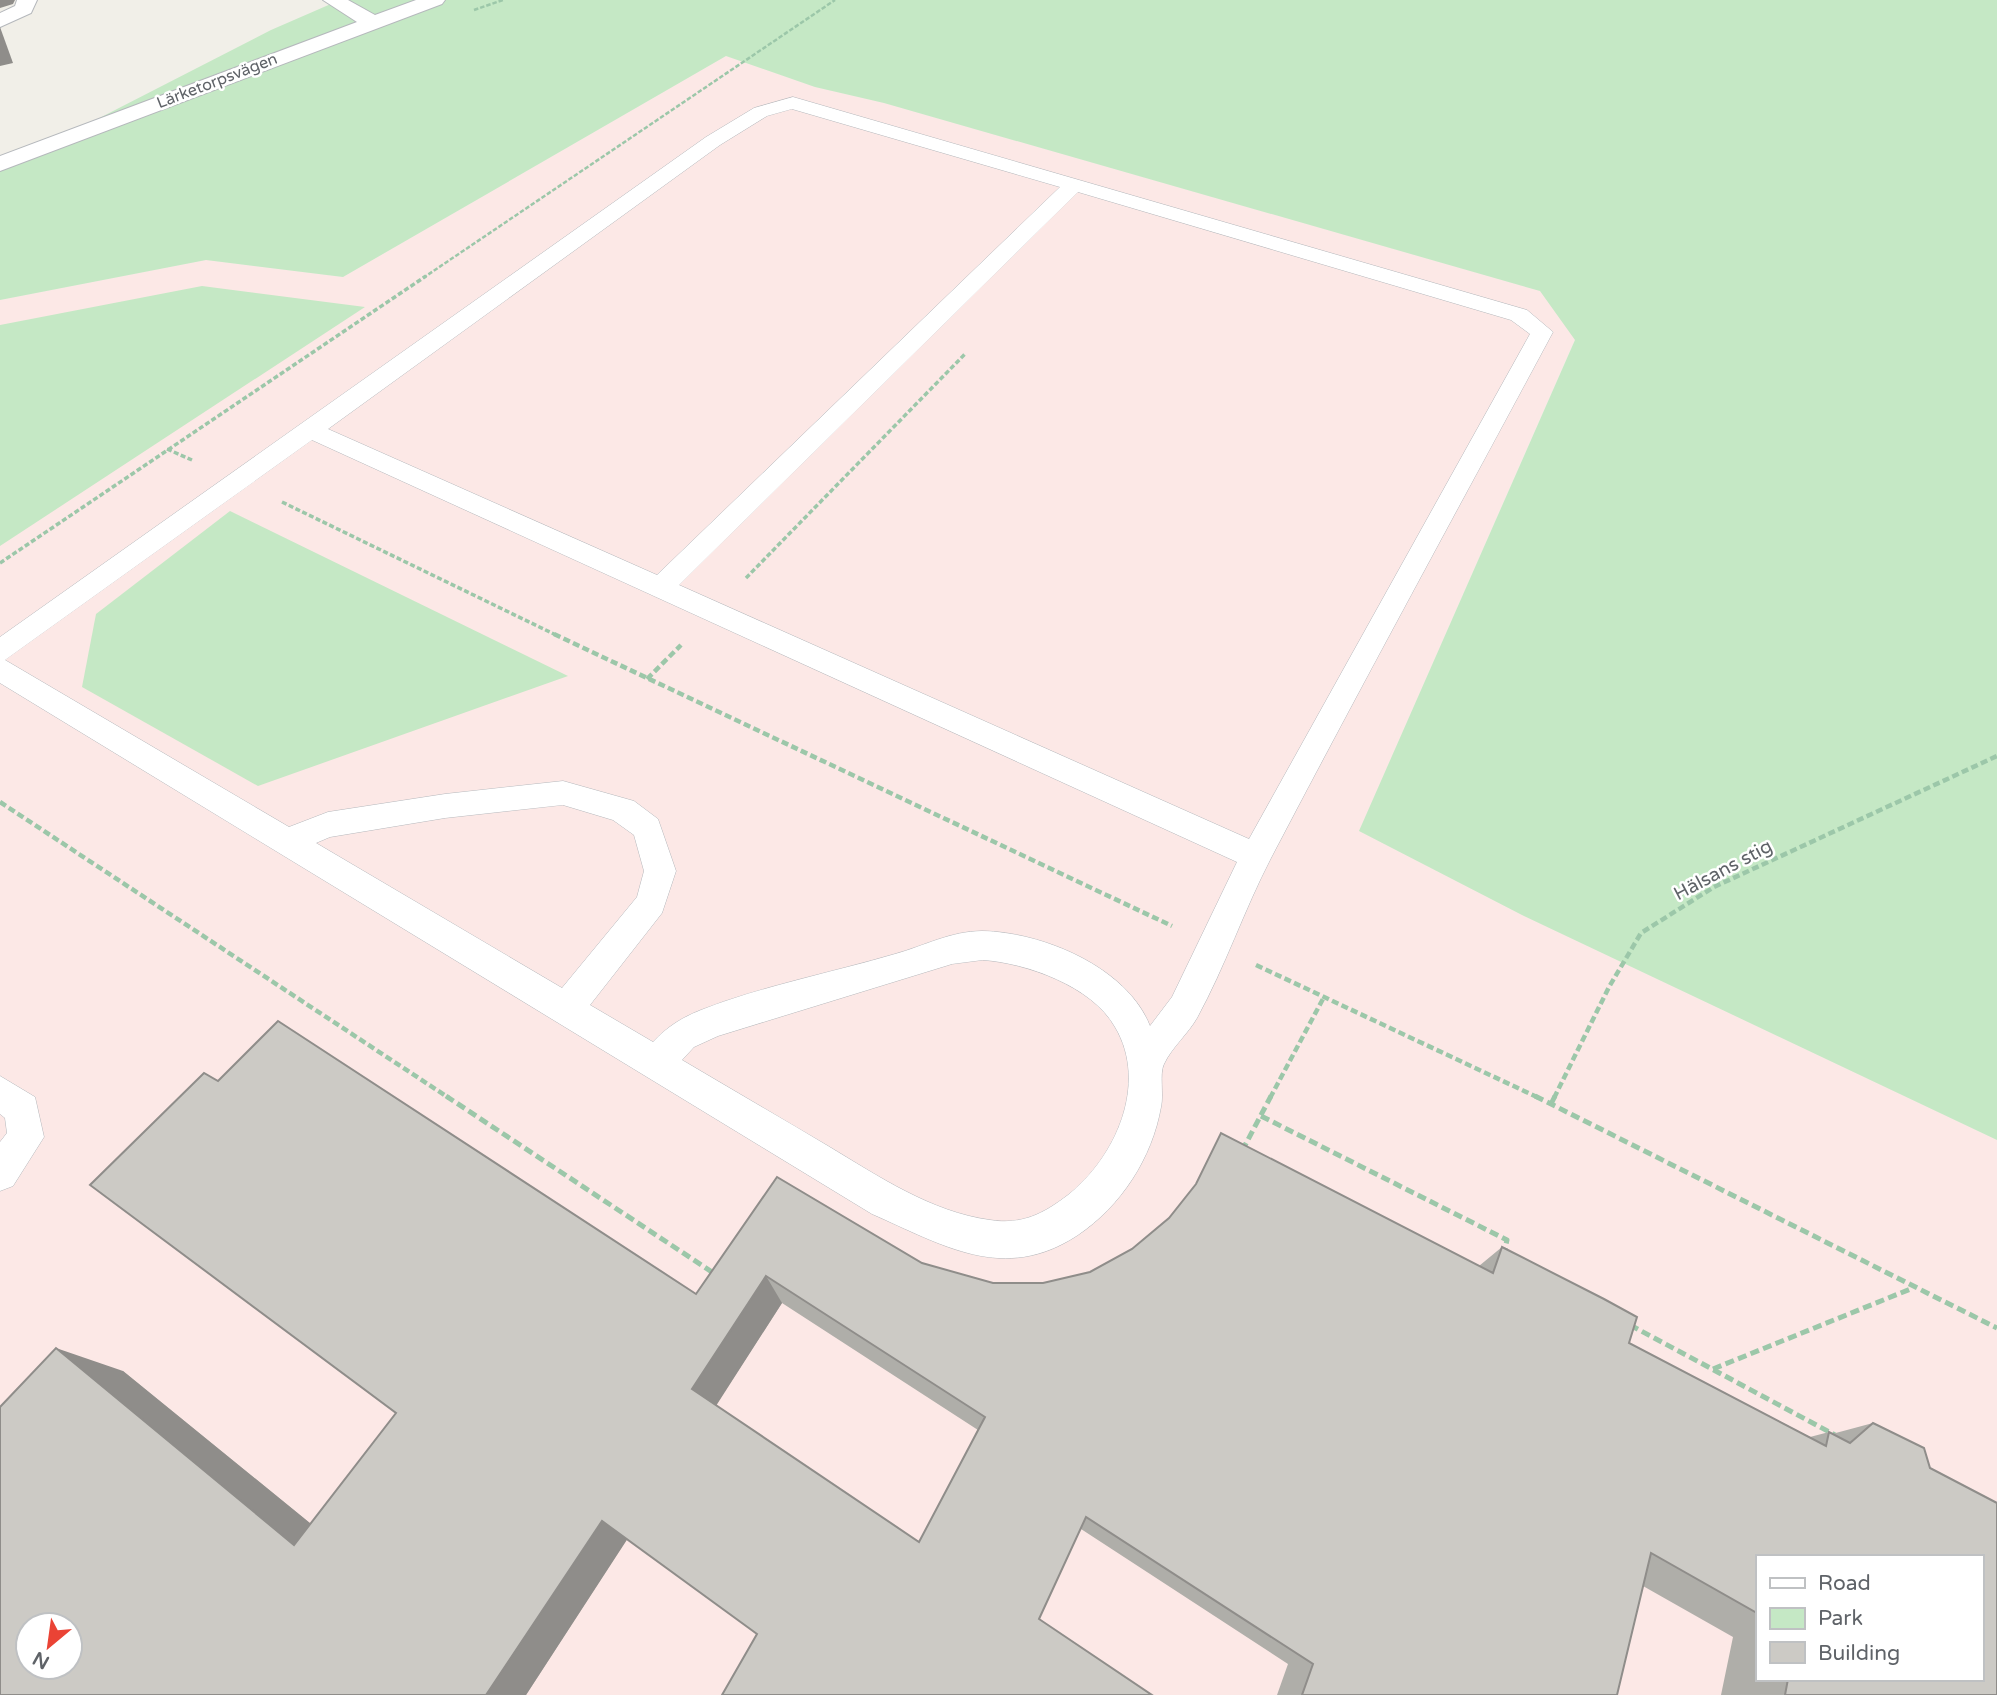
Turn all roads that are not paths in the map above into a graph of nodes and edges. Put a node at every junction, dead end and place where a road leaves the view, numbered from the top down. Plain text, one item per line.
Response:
1 (27, 0) edge
2 (333, 0) edge
3 (435, 0) edge
4 (0, 21) edge
5 (373, 23) junction
6 (0, 164) edge
7 (1075, 184) junction
8 (310, 430) junction
9 (660, 587) junction
10 (0, 651) edge
11 (0, 669) edge
12 (282, 842) junction
13 (1256, 856) junction
14 (567, 1008) junction
15 (1144, 1062) junction
16 (656, 1063) junction
17 (0, 1093) edge
18 (0, 1173) edge

1 - 4 street
2 - 5 street
3 - 5 street, Lärketorpsvägen
5 - 6 street, Lärketorpsvägen
7 - 8 lane
7 - 9 lane
7 - 13 lane
8 - 9 lane
8 - 10 lane
9 - 13 lane
11 - 12 lane
12 - 14 lane
12 - 14 lane
13 - 15 lane
14 - 16 lane
15 - 16 lane
15 - 16 lane
17 - 18 lane

